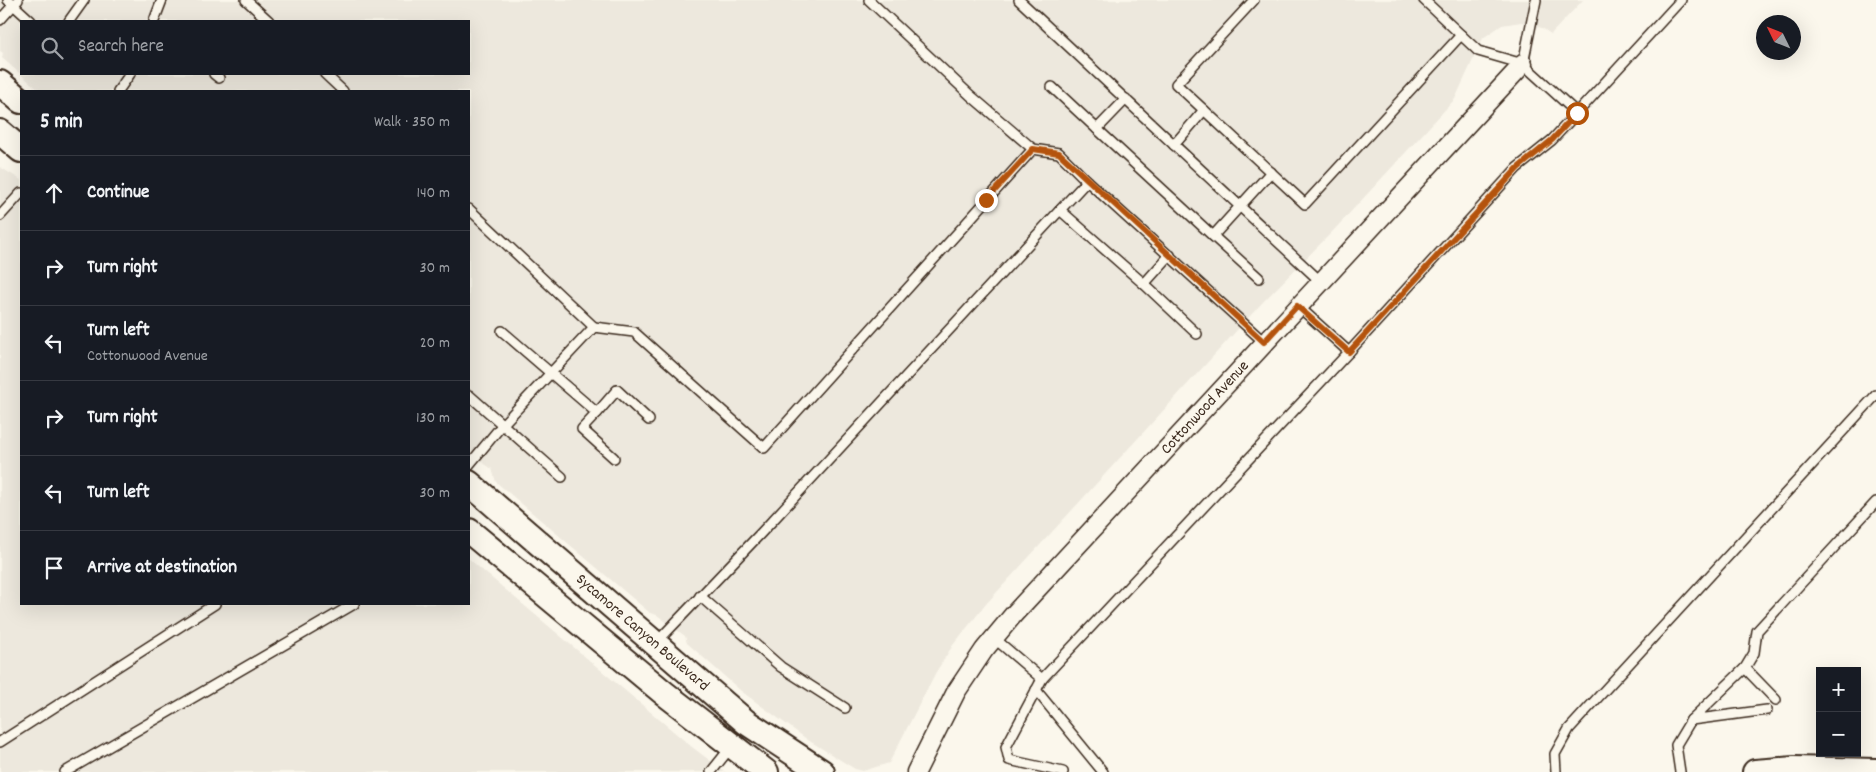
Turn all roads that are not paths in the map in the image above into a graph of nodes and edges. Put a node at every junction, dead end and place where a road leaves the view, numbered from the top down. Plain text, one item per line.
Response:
1 (84, 0) edge
2 (162, 0) edge
3 (246, 0) edge
4 (869, 0) edge
5 (1019, 0) edge
6 (1254, 0) edge
7 (1424, 0) edge
8 (1536, 0) edge
9 (1681, 0) edge
10 (13, 2) edge
11 (0, 20) edge
12 (30, 20) edge
13 (70, 20) edge
14 (154, 20) edge
15 (268, 20) edge
16 (1461, 35) junction
17 (1523, 64) junction
18 (129, 75) edge
19 (326, 75) edge
20 (0, 83) edge
21 (1052, 87) dead end
22 (119, 90) edge
23 (342, 90) edge
24 (1126, 99) junction
25 (20, 100) edge
26 (1204, 110) junction
27 (1577, 113) junction
28 (1098, 129) junction
29 (0, 132) edge
30 (1174, 144) junction
31 (20, 149) edge
32 (1033, 149) junction
33 (1271, 172) junction
34 (1087, 181) junction
35 (20, 194) edge
36 (1241, 206) junction
37 (1060, 210) junction
38 (470, 211) edge
39 (0, 216) edge
40 (1214, 236) junction
41 (1170, 256) junction
42 (1259, 278) dead end
43 (1320, 281) junction
44 (1144, 284) junction
45 (1297, 306) junction
46 (594, 328) junction
47 (502, 331) dead end
48 (1197, 334) dead end
49 (1264, 342) junction
50 (1349, 352) junction
51 (551, 373) junction
52 (1876, 395) edge
53 (470, 396) edge
54 (597, 414) junction
55 (649, 420) dead end
56 (503, 424) junction
57 (614, 458) dead end
58 (470, 464) edge
59 (562, 478) dead end
60 (470, 484) edge
61 (1876, 502) edge
62 (470, 532) edge
63 (700, 596) junction
64 (213, 605) edge
65 (352, 605) edge
66 (994, 638) junction
67 (654, 644) junction
68 (1745, 668) junction
69 (1042, 679) junction
70 (1036, 690) junction
71 (1776, 700) dead end
72 (845, 708) dead end
73 (1767, 710) dead end
74 (1691, 720) junction
75 (0, 742) edge
76 (732, 746) junction
77 (1876, 771) edge
78 (65, 772) edge
79 (711, 772) edge
80 (766, 772) edge
81 (822, 772) edge
82 (916, 772) edge
83 (1064, 772) edge
84 (1103, 772) edge
85 (1556, 772) edge
86 (1680, 772) edge
87 (1755, 772) edge

1 - 13 lane
2 - 14 lane
3 - 15 lane
4 - 32 lane
5 - 24 lane
6 - 26 lane
7 - 16 lane
8 - 17 lane
9 - 27 lane
10 - 11 lane
10 - 12 lane
16 - 17 lane
16 - 33 lane
17 - 27 lane
17 - 43 street, Cottonwood Avenue
18 - 22 lane
19 - 23 lane
20 - 25 main road
21 - 28 lane
24 - 28 lane
24 - 30 lane
26 - 30 lane
26 - 33 lane
27 - 50 lane
28 - 40 lane
29 - 31 main road
30 - 36 lane
32 - 34 lane
32 - 46 lane
33 - 36 lane
34 - 37 lane
34 - 41 lane
35 - 39 lane
36 - 40 lane
36 - 43 lane
37 - 44 lane
37 - 63 lane
38 - 46 lane
40 - 42 lane
41 - 44 lane
41 - 49 lane
43 - 45 street, Cottonwood Avenue
44 - 48 lane
45 - 49 street, Cottonwood Avenue
45 - 50 lane
46 - 51 lane
47 - 51 lane
49 - 66 street, Cottonwood Avenue
50 - 69 lane
51 - 54 lane
51 - 56 lane
52 - 85 lane
53 - 56 lane
54 - 55 lane
54 - 57 lane
56 - 58 lane
56 - 59 lane
60 - 67 main road, Sycamore Canyon Boulevard
61 - 68 lane
62 - 76 main road, Sycamore Canyon Boulevard
63 - 67 lane
63 - 72 lane
64 - 75 lane
65 - 78 lane
66 - 69 lane
66 - 82 street, Cottonwood Avenue
67 - 81 main road, Sycamore Canyon Boulevard
68 - 71 lane
68 - 74 lane
69 - 70 lane
70 - 83 lane
70 - 84 lane
73 - 74 lane
74 - 86 lane
76 - 79 lane
76 - 80 main road, Sycamore Canyon Boulevard
77 - 87 main road

